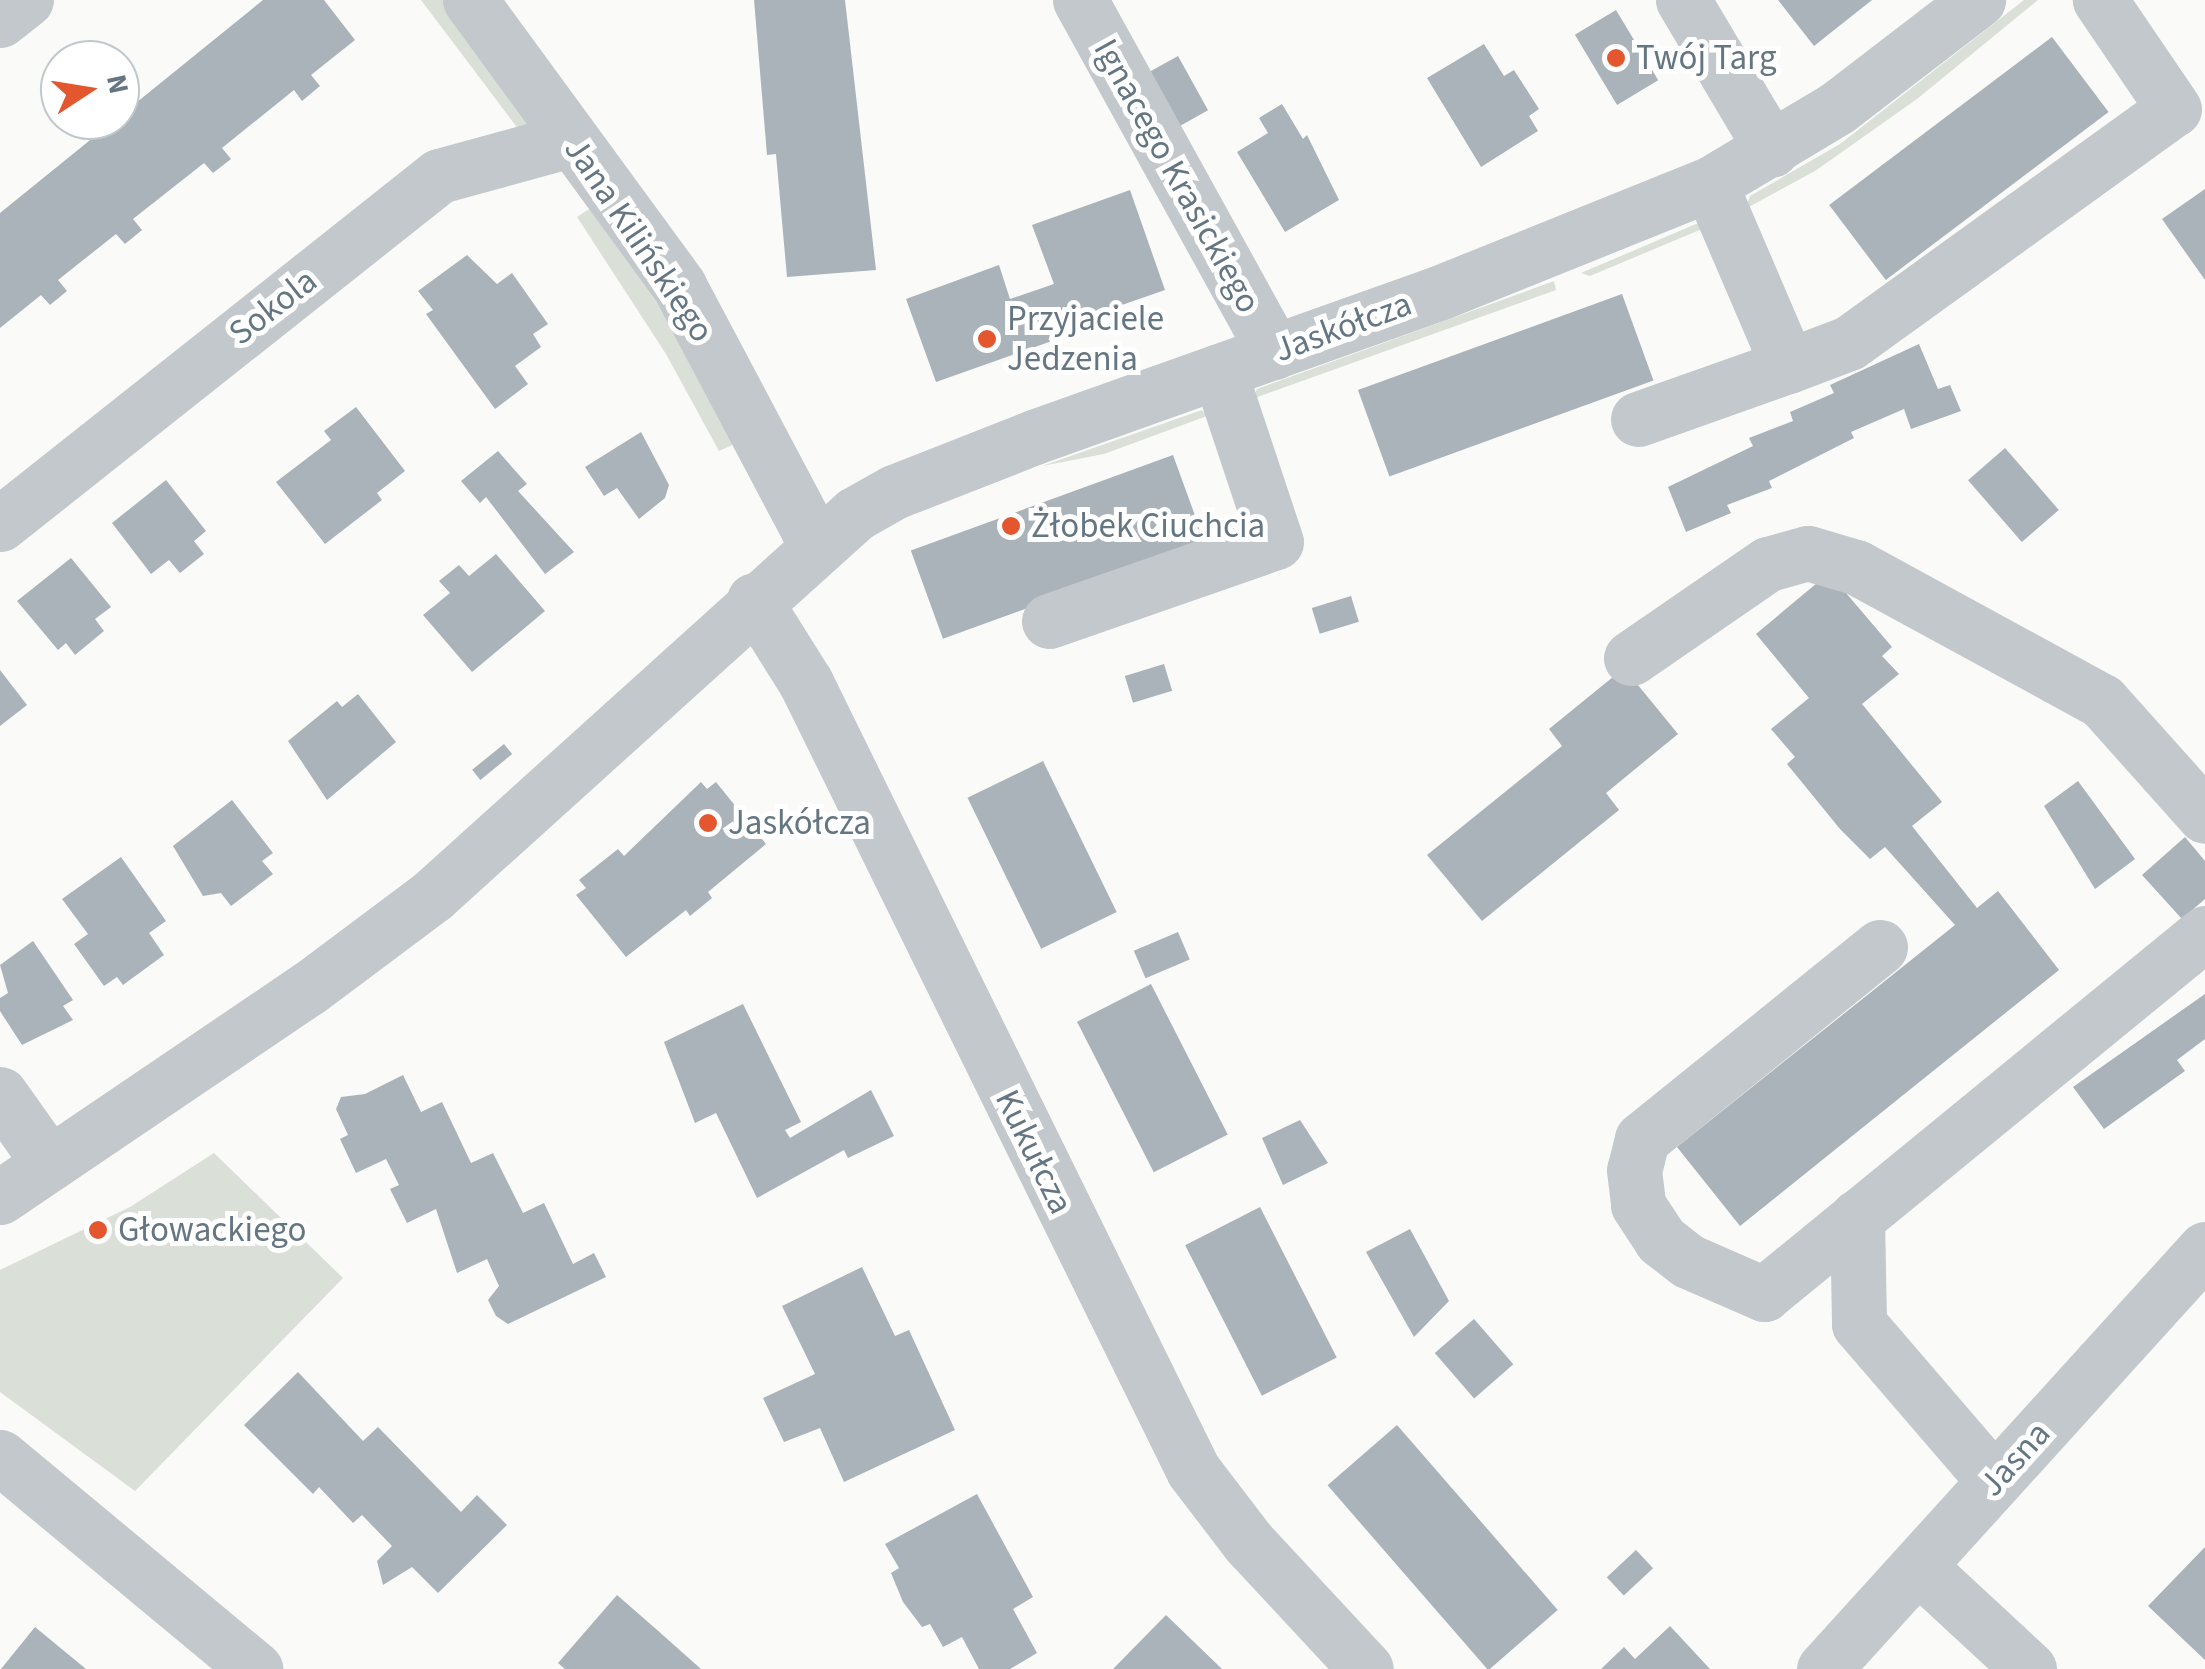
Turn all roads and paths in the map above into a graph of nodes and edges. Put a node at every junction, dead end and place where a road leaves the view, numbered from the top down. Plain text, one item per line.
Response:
1 (26, 0) edge
2 (470, 0) edge
3 (1080, 0) edge
4 (1683, 0) edge
5 (1978, 0) edge
6 (2100, 0) edge
7 (0, 20) edge
8 (571, 140) junction
9 (1772, 150) junction
10 (1710, 184) junction
11 (1274, 352) junction
12 (1788, 366) junction
13 (1219, 372) junction
14 (1638, 419) dead end
15 (0, 524) edge
16 (816, 545) junction
17 (754, 600) junction
18 (1049, 622) dead end
19 (1632, 658) dead end
20 (2205, 816) edge
21 (2205, 934) edge
22 (1880, 947) dead end
23 (0, 1094) edge
24 (49, 1163) junction
25 (0, 1198) edge
26 (1857, 1217) junction
27 (2205, 1248) edge
28 (1764, 1294) junction
29 (1859, 1324) junction
30 (0, 1458) edge
31 (1994, 1481) junction
32 (1919, 1567) junction
33 (255, 1669) edge
34 (1366, 1669) edge
35 (1824, 1669) edge
36 (2029, 1669) edge

1 - 7 street
2 - 8 street, Jana Kilińskiego
3 - 11 street, Ignacego Krasickiego
4 - 9 street
5 - 9 street, Jaskółcza
6 - 12 street
8 - 15 street, Sokola
8 - 16 street, Jana Kilińskiego
9 - 10 street, Jaskółcza
10 - 11 street, Jaskółcza
10 - 12 street
11 - 13 street, Jaskółcza
12 - 14 street
13 - 16 street, Jaskółcza
13 - 18 street
16 - 17 street, Jaskółcza
17 - 24 street, Jaskółcza
17 - 34 street, Kukułcza
19 - 20 street
21 - 26 street
22 - 28 street
23 - 24 street
24 - 25 street, Jaskółcza
26 - 28 street
26 - 29 street
27 - 31 street, Jasna
28 - 29 street
29 - 31 street
30 - 33 street
31 - 32 street, Jasna
32 - 35 street, Jasna
32 - 36 street

